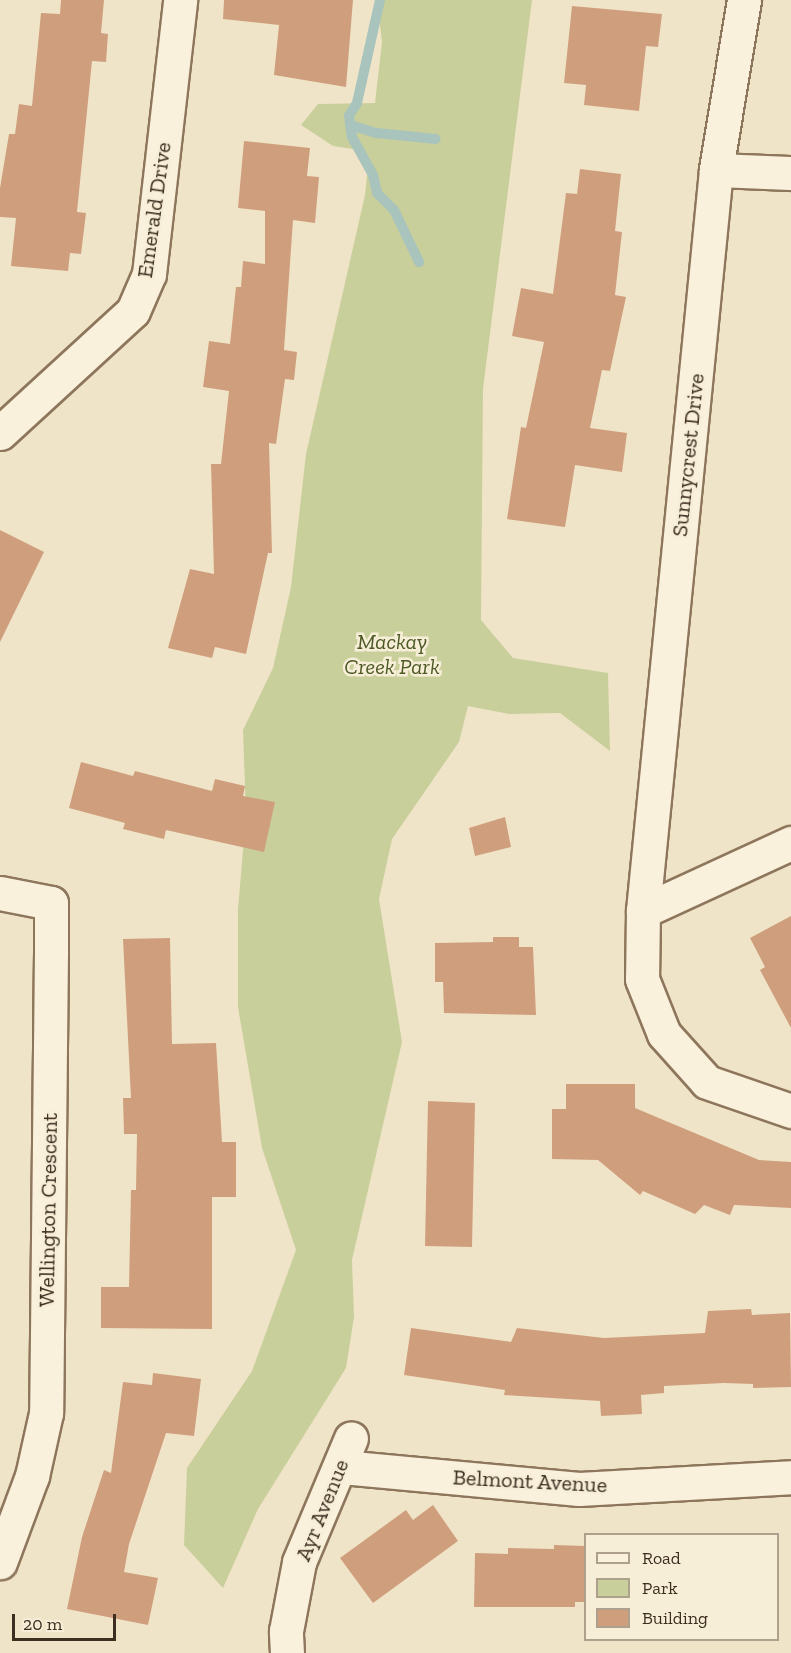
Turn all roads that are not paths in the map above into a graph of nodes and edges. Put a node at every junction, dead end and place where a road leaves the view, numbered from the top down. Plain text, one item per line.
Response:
1 (180, 0) edge
2 (744, 0) edge
3 (716, 170) junction
4 (791, 173) edge
5 (0, 433) edge
6 (791, 843) edge
7 (0, 893) edge
8 (643, 911) junction
9 (791, 1111) edge
10 (346, 1453) joint
11 (791, 1477) edge
12 (0, 1562) edge
13 (287, 1653) edge

1 - 5 street, Emerald Drive
2 - 3 street, Sunnycrest Drive
3 - 4 street
3 - 8 street, Sunnycrest Drive
6 - 8 street
7 - 12 street, Wellington Crescent
8 - 9 street, Sunnycrest Drive
10 - 11 street, Belmont Avenue
10 - 13 street, Ayr Avenue

